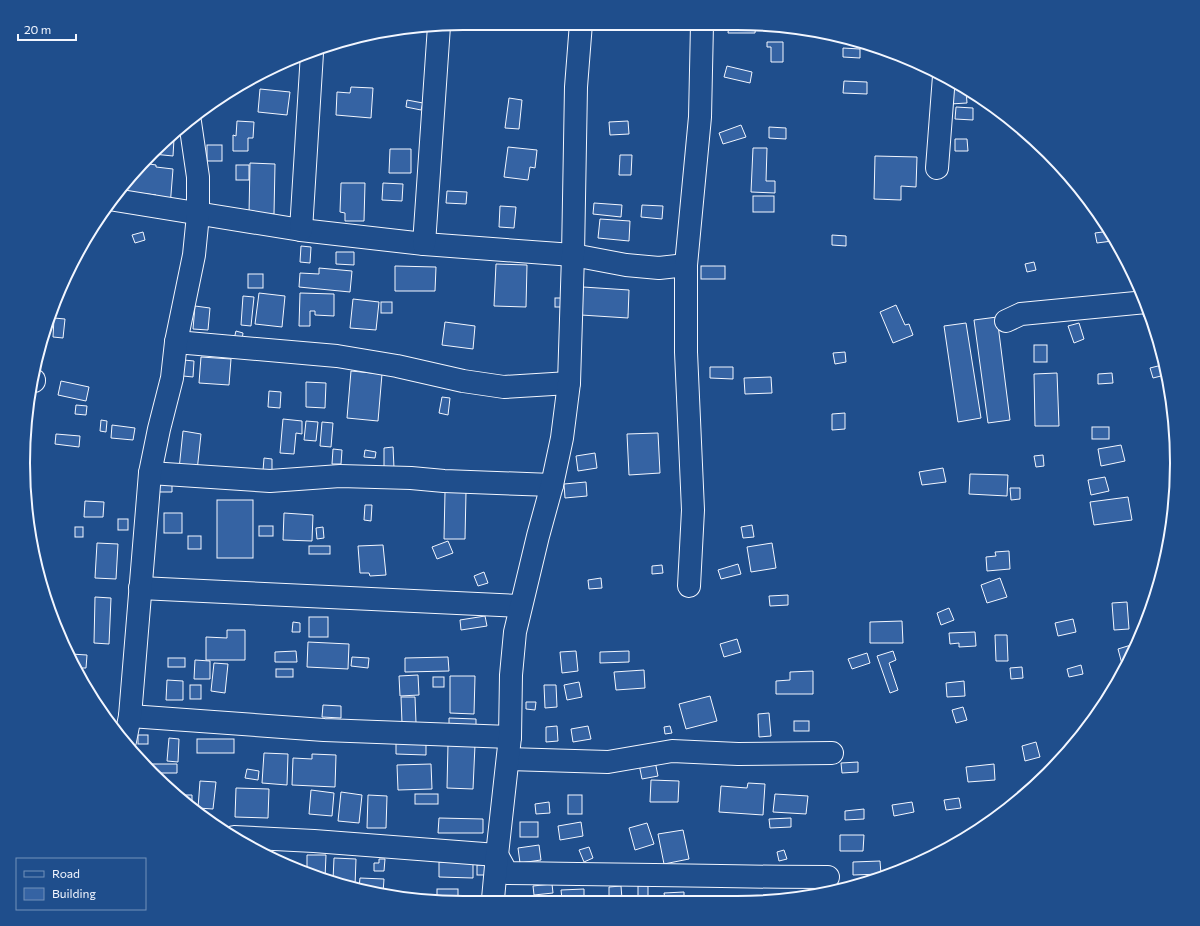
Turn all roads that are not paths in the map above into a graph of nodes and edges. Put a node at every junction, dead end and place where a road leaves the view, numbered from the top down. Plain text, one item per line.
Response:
1 (580, 30) edge
2 (702, 30) edge
3 (439, 31) edge
4 (312, 58) edge
5 (944, 83) edge
6 (191, 126) edge
7 (937, 168) dead end
8 (118, 201) edge
9 (198, 215) junction
10 (301, 230) junction
11 (424, 244) junction
12 (573, 255) junction
13 (686, 265) junction
14 (1139, 303) edge
15 (1006, 321) dead end
16 (176, 342) junction
17 (568, 382) junction
18 (150, 473) junction
19 (552, 485) junction
20 (689, 586) dead end
21 (140, 588) junction
22 (520, 606) junction
23 (130, 716) junction
24 (126, 735) edge
25 (510, 737) junction
26 (832, 753) dead end
27 (508, 759) junction
28 (245, 838) edge
29 (497, 855) junction
30 (828, 877) dead end
31 (494, 896) edge

1 - 12 street
2 - 13 street
3 - 11 street
4 - 10 street
5 - 7 street
6 - 9 street
8 - 9 street
9 - 10 street
9 - 16 street
10 - 11 street
11 - 12 street
12 - 13 street
12 - 17 street
13 - 20 street
14 - 15 street
16 - 17 street
16 - 18 street
17 - 19 street
18 - 19 street
18 - 21 street
19 - 22 street
21 - 22 street
21 - 23 street
22 - 25 street
23 - 24 street
23 - 25 street
25 - 27 street
26 - 27 street
27 - 29 street
28 - 29 street
29 - 30 street
29 - 31 street

